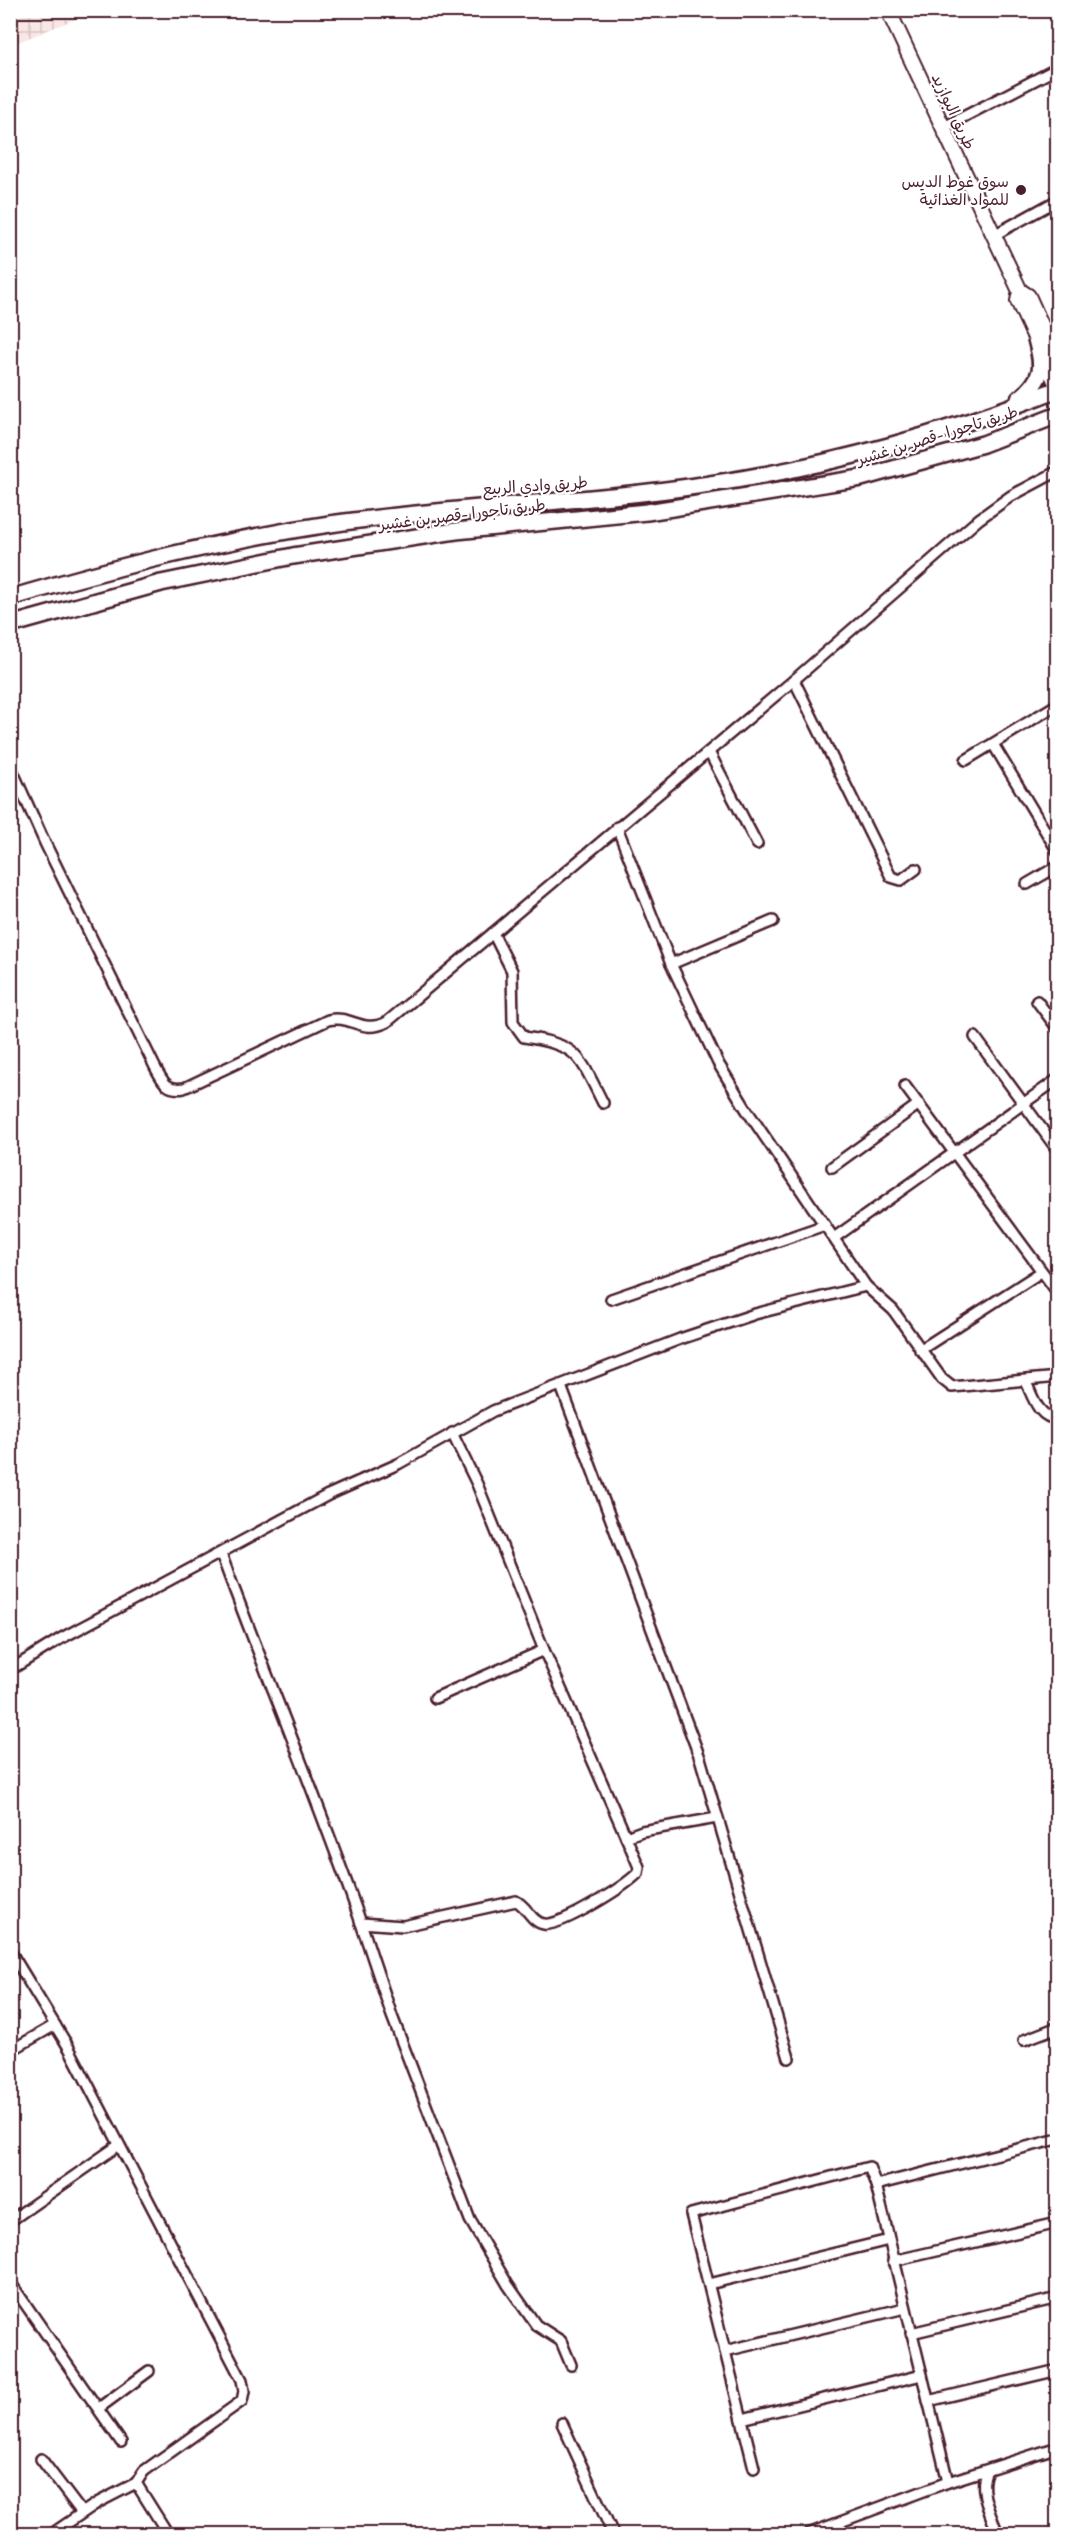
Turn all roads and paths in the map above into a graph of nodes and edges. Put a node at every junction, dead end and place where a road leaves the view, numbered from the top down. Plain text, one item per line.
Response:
1 (888, 10) edge
2 (1058, 68) edge
3 (944, 127) junction
4 (1058, 200) edge
5 (994, 235) junction
6 (1020, 291) junction
7 (1034, 331) junction
8 (1053, 348) edge
9 (1058, 362) edge
10 (1058, 388) edge
11 (1006, 410) junction
12 (1058, 415) edge
13 (1058, 427) edge
14 (1023, 428) junction
15 (1057, 471) edge
16 (10, 598) edge
17 (10, 625) edge
18 (794, 680) junction
19 (1058, 704) edge
20 (993, 744) junction
21 (709, 752) junction
22 (966, 760) dead end
23 (10, 765) edge
24 (617, 827) junction
25 (757, 844) dead end
26 (1058, 852) edge
27 (1058, 866) edge
28 (916, 868) dead end
29 (1027, 884) dead end
30 (774, 921) dead end
31 (493, 933) junction
32 (671, 964) junction
33 (1036, 1001) dead end
34 (1058, 1029) edge
35 (975, 1037) dead end
36 (1058, 1079) edge
37 (905, 1086) dead end
38 (603, 1103) dead end
39 (920, 1104) junction
40 (1024, 1104) junction
41 (1058, 1151) edge
42 (956, 1152) junction
43 (832, 1167) dead end
44 (825, 1225) junction
45 (834, 1238) junction
46 (1041, 1272) junction
47 (866, 1286) junction
48 (1058, 1293) edge
49 (611, 1299) dead end
50 (920, 1350) junction
51 (1058, 1377) edge
52 (1026, 1382) junction
53 (561, 1386) junction
54 (1058, 1419) edge
55 (452, 1433) junction
56 (221, 1554) junction
57 (544, 1650) junction
58 (10, 1670) edge
59 (435, 1698) dead end
60 (717, 1818) junction
61 (626, 1837) junction
62 (361, 1923) junction
63 (10, 1951) edge
64 (54, 2025) junction
65 (1058, 2027) edge
66 (1024, 2040) dead end
67 (11, 2049) edge
68 (789, 2058) dead end
69 (1058, 2139) edge
70 (119, 2145) junction
71 (876, 2185) junction
72 (10, 2221) edge
73 (1058, 2223) edge
74 (889, 2240) junction
75 (893, 2261) junction
76 (10, 2282) edge
77 (709, 2284) junction
78 (1058, 2298) edge
79 (905, 2308) junction
80 (911, 2333) junction
81 (725, 2351) junction
82 (571, 2365) dead end
83 (1058, 2370) edge
84 (149, 2371) dead end
85 (922, 2376) junction
86 (928, 2401) junction
87 (99, 2408) junction
88 (742, 2419) junction
89 (562, 2423) dead end
90 (121, 2442) dead end
91 (1058, 2447) edge
92 (41, 2459) dead end
93 (754, 2468) dead end
94 (987, 2470) junction
95 (948, 2482) junction
96 (136, 2483) junction
97 (82, 2513) junction
98 (56, 2531) dead end
99 (168, 2535) edge
100 (613, 2535) edge
101 (808, 2535) edge
102 (998, 2535) edge

1 - 3 main road, طريق البوازيد
2 - 3 street
3 - 5 main road, طريق البوازيد
4 - 5 street
5 - 6 main road, طريق البوازيد
6 - 7 main road
6 - 8 main road
7 - 10 main road
7 - 11 highway
8 - 9 main road
10 - 11 highway, طريق وادي الربيع
11 - 16 highway, طريق وادي الربيع
12 - 14 highway, طريق تاجورا -قصر بن غشير
13 - 14 highway
14 - 17 highway, طريق تاجورا -قصر بن غشير
15 - 18 street
18 - 21 street
18 - 28 street
19 - 20 street
20 - 22 street
20 - 26 street
21 - 24 street
21 - 25 street
23 - 31 street
24 - 31 street
24 - 32 street
27 - 29 street
30 - 32 street
31 - 38 street
32 - 44 street
33 - 34 street
35 - 40 street
36 - 40 street
37 - 39 street
39 - 42 street
39 - 43 street
40 - 41 street
40 - 42 street
42 - 45 street
42 - 46 street
44 - 45 street
44 - 49 street
45 - 47 street
46 - 48 street
46 - 50 street
47 - 50 street
47 - 53 street
50 - 52 street
51 - 52 street
52 - 54 street
53 - 55 street
53 - 60 street
55 - 56 street
55 - 57 street
56 - 58 street
56 - 62 street
57 - 59 street
57 - 61 street
60 - 61 street
60 - 68 street
61 - 62 street
62 - 82 street
63 - 64 street
64 - 67 street
64 - 70 street
65 - 66 street
69 - 71 street
70 - 72 street
70 - 96 street
71 - 74 street
71 - 77 street
73 - 75 street
74 - 75 street
74 - 77 street
75 - 79 street
76 - 87 street
77 - 81 street
78 - 80 street
79 - 80 street
79 - 81 street
80 - 85 street
81 - 88 street
83 - 86 street
84 - 87 street
85 - 86 street
85 - 88 street
86 - 95 street
87 - 90 street
88 - 93 street
89 - 100 street
91 - 94 street
92 - 97 street
94 - 95 street
94 - 102 street
95 - 101 street
96 - 97 street
96 - 99 street
97 - 98 street

